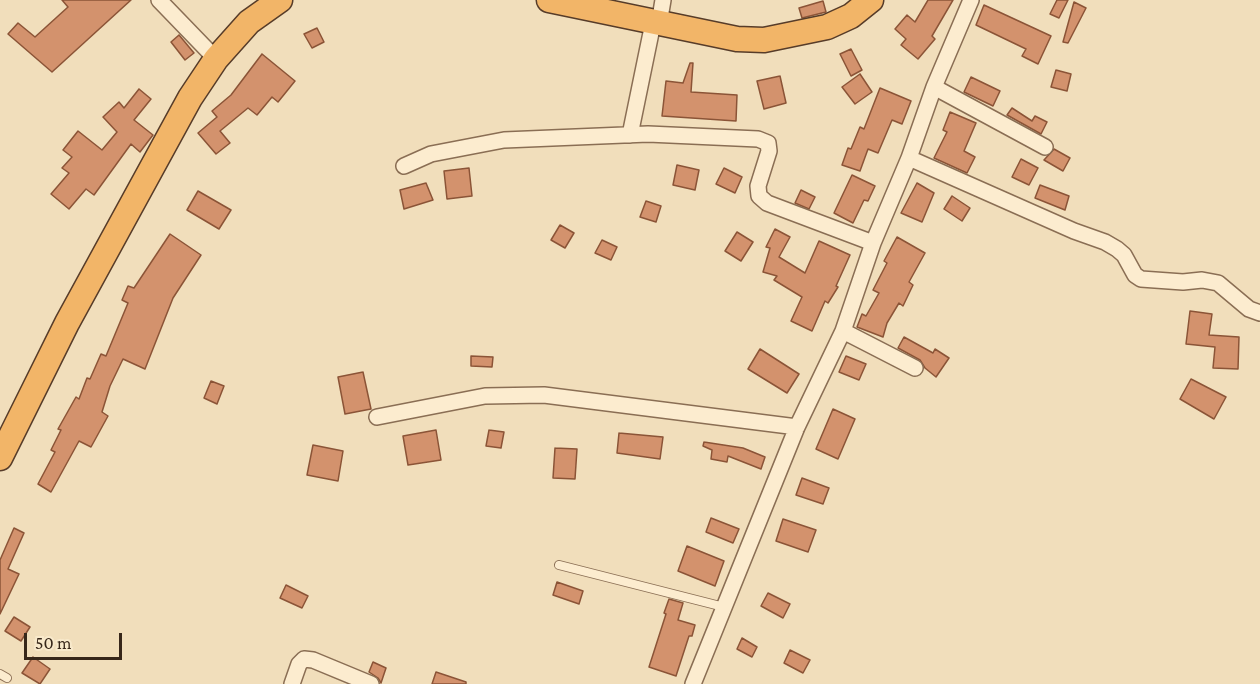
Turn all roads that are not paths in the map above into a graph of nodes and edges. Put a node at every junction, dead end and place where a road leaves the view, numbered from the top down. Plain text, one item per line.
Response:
1 (159, 0) edge
2 (280, 0) edge
3 (549, 0) edge
4 (663, 0) edge
5 (871, 0) edge
6 (971, 0) edge
7 (590, 4) edge
8 (656, 23) junction
9 (216, 59) junction
10 (934, 87) junction
11 (630, 135) junction
12 (1045, 147) dead end
13 (909, 158) junction
14 (404, 166) dead end
15 (873, 243) junction
16 (1260, 313) edge
17 (843, 331) junction
18 (915, 368) dead end
19 (377, 417) dead end
20 (797, 428) junction
21 (0, 458) edge
22 (559, 565) dead end
23 (726, 608) junction
24 (292, 684) edge
25 (371, 684) edge
26 (693, 684) edge

1 - 9 street
2 - 9 highway
3 - 7 highway
4 - 8 street
5 - 8 highway
6 - 10 street
7 - 8 highway
8 - 11 street
9 - 21 highway
10 - 12 street
10 - 13 street
11 - 14 street
11 - 15 street
13 - 15 street
13 - 16 street
15 - 17 street
17 - 18 street
17 - 20 street
19 - 20 street
20 - 23 street
22 - 23 lane
23 - 26 street
24 - 25 street

